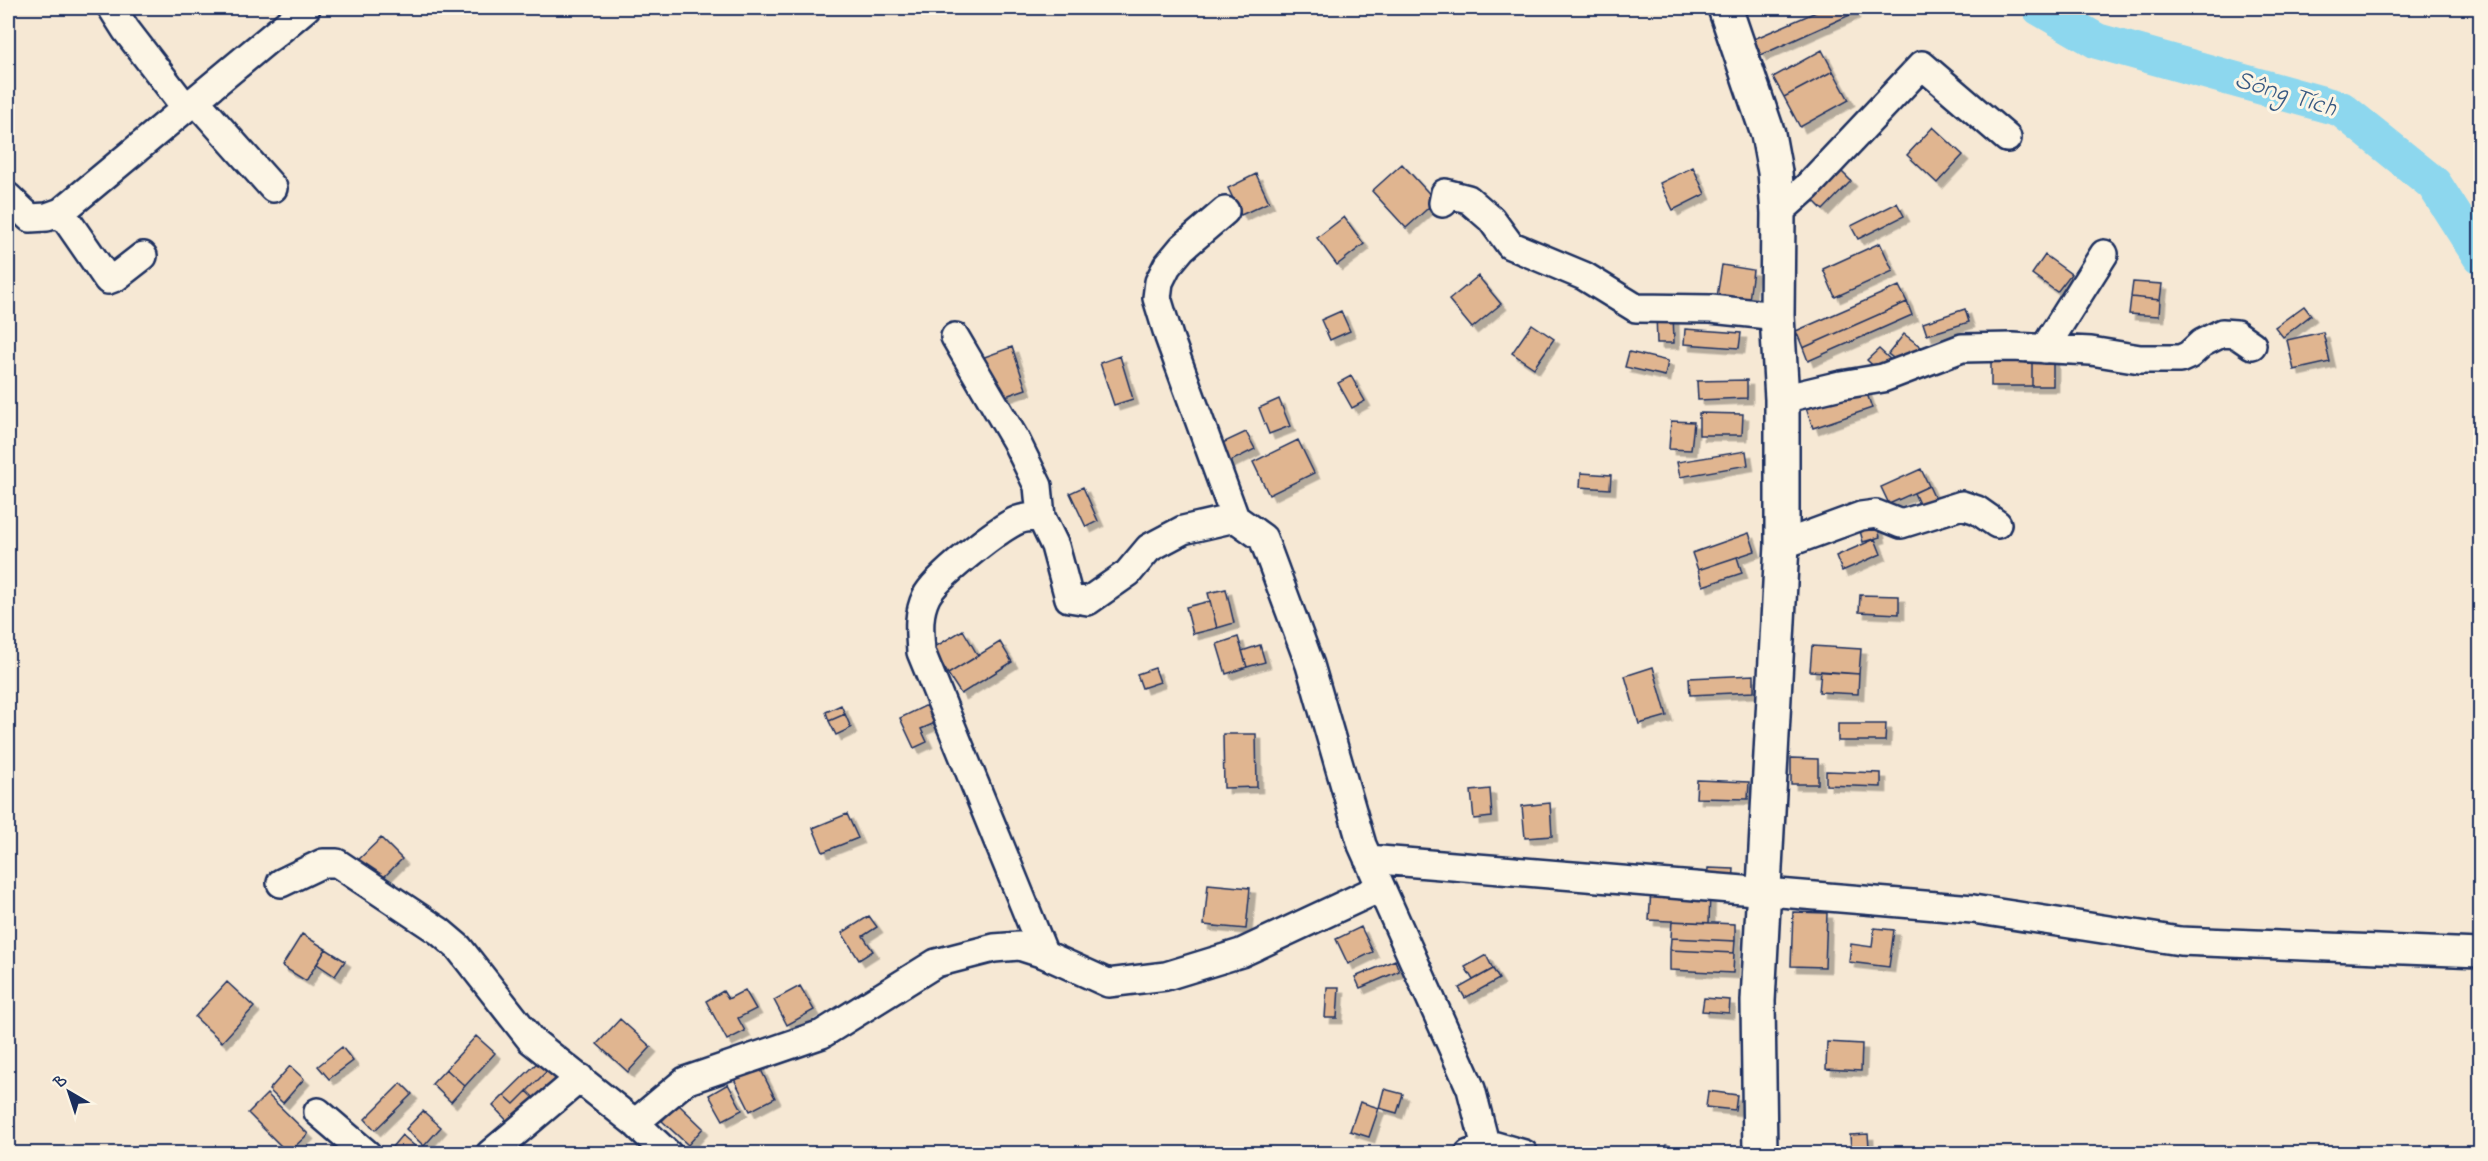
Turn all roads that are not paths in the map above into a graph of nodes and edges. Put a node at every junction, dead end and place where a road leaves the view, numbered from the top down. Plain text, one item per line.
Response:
1 (112, 8) edge
2 (305, 8) edge
3 (1725, 8) edge
4 (191, 104) junction
5 (2007, 138) dead end
6 (273, 188) dead end
7 (8, 197) edge
8 (1443, 203) dead end
9 (1225, 211) dead end
10 (61, 212) junction
11 (1779, 213) junction
12 (2104, 254) dead end
13 (143, 256) dead end
14 (1777, 316) junction
15 (955, 338) dead end
16 (2252, 345) dead end
17 (2044, 349) junction
18 (1782, 399) junction
19 (1041, 517) junction
20 (1236, 518) junction
21 (1997, 524) dead end
22 (1782, 545) junction
23 (1368, 860) junction
24 (281, 883) dead end
25 (1380, 888) junction
26 (1763, 892) junction
27 (2481, 953) edge
28 (1044, 954) junction
29 (580, 1078) junction
30 (318, 1112) dead end
31 (635, 1123) junction
32 (1477, 1148) edge
33 (367, 1154) edge
34 (490, 1154) edge
35 (668, 1154) edge
36 (1524, 1154) edge
37 (1760, 1154) edge

1 - 4 street
2 - 4 street
3 - 11 main road
4 - 6 street
4 - 10 street
5 - 11 street
7 - 10 street
8 - 14 street
9 - 20 street
10 - 13 street
11 - 14 main road
12 - 17 street
14 - 18 main road
15 - 19 street
16 - 17 street
17 - 18 street
18 - 22 main road
19 - 20 street
19 - 28 street
20 - 23 street
21 - 22 street
22 - 26 main road
23 - 25 street
23 - 26 street
24 - 29 street
25 - 28 street
25 - 32 street
26 - 27 street
26 - 37 main road
28 - 31 street
29 - 31 street
29 - 34 street
30 - 33 street
31 - 35 street
32 - 36 street

